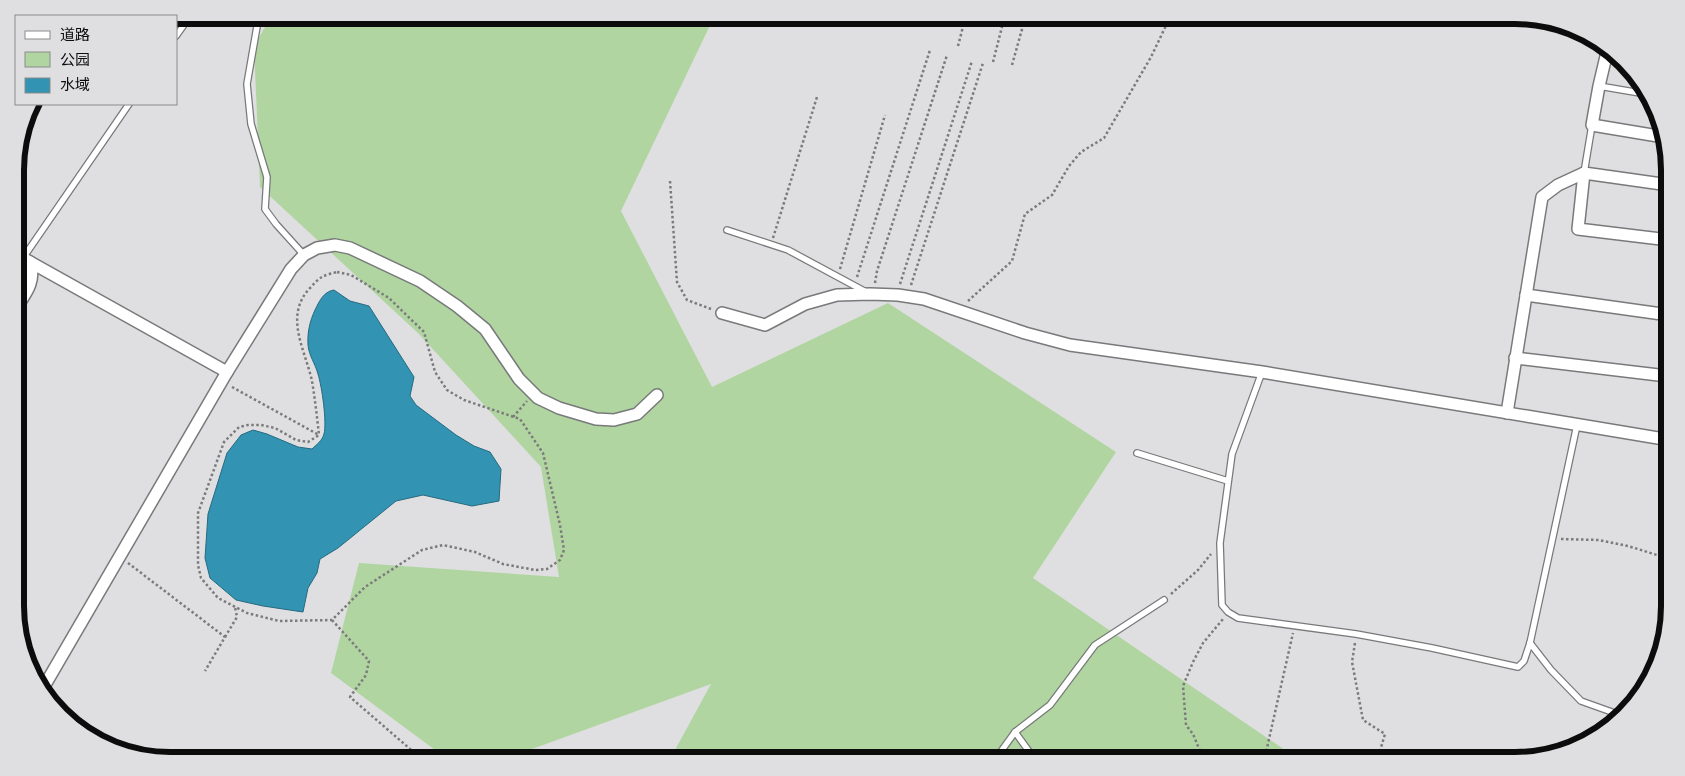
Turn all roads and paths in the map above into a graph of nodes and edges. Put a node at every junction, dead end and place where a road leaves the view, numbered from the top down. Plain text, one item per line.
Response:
1 (257, 24) edge
2 (964, 24) edge
3 (1003, 24) edge
4 (1023, 24) edge
5 (1168, 24) edge
6 (958, 46) dead end
7 (930, 50) dead end
8 (947, 55) dead end
9 (1606, 56) edge
10 (972, 61) dead end
11 (993, 62) dead end
12 (983, 63) dead end
13 (1012, 65) dead end
14 (1599, 86) junction
15 (1639, 93) edge
16 (818, 97) dead end
17 (128, 105) edge
18 (885, 115) dead end
19 (1592, 125) junction
20 (1657, 136) edge
21 (1584, 172) junction
22 (670, 181) dead end
23 (1661, 184) edge
24 (727, 230) dead end
25 (1661, 239) edge
26 (771, 244) junction
27 (304, 255) junction
28 (24, 257) edge
29 (24, 259) edge
30 (24, 260) edge
31 (838, 277) junction
32 (854, 286) junction
33 (874, 294) junction
34 (24, 295) edge
35 (898, 295) junction
36 (1526, 295) junction
37 (910, 297) junction
38 (957, 310) junction
39 (722, 313) joint
40 (1661, 314) edge
41 (1516, 358) junction
42 (1262, 372) junction
43 (1661, 375) edge
44 (225, 377) junction
45 (533, 393) junction
46 (657, 395) dead end
47 (1506, 413) junction
48 (513, 417) junction
49 (1577, 425) junction
50 (319, 435) junction
51 (1661, 439) edge
52 (1137, 453) dead end
53 (1228, 481) junction
54 (1553, 539) junction
55 (1220, 544) junction
56 (121, 557) junction
57 (1661, 557) edge
58 (1164, 600) joint
59 (235, 607) junction
60 (1228, 612) junction
61 (332, 620) junction
62 (1295, 626) junction
63 (1356, 634) junction
64 (225, 637) junction
65 (1530, 643) junction
66 (205, 671) dead end
67 (46, 683) edge
68 (1615, 713) edge
69 (1015, 732) junction
70 (414, 752) edge
71 (1001, 752) edge
72 (1029, 752) edge
73 (1200, 752) edge
74 (1266, 752) edge
75 (1380, 752) edge

1 - 27 lane
2 - 6 path
3 - 11 path
4 - 13 path
5 - 38 path
7 - 32 path
8 - 33 path
9 - 14 street
10 - 35 path
12 - 37 path
14 - 15 lane
14 - 19 street
16 - 26 path
17 - 28 lane
18 - 31 path
19 - 20 street
19 - 21 lane
21 - 23 street
21 - 25 street
21 - 36 street
22 - 39 path
24 - 26 lane
26 - 31 lane
27 - 44 street
27 - 45 street
29 - 44 street
30 - 34 street
31 - 32 lane
32 - 33 lane
33 - 35 street
33 - 39 street
35 - 37 street
36 - 40 street
36 - 41 street
37 - 38 street
38 - 42 street
41 - 43 street
41 - 47 street
42 - 47 street
42 - 53 lane
44 - 50 path
44 - 56 street
45 - 46 street
45 - 48 path
47 - 49 street
48 - 50 path
48 - 61 path
49 - 51 street
49 - 54 lane
50 - 59 path
52 - 53 lane
53 - 55 lane
54 - 57 path
54 - 65 lane
55 - 58 path
55 - 60 lane
56 - 64 path
56 - 67 street
58 - 69 lane
59 - 61 path
59 - 64 path
60 - 62 lane
60 - 73 path
61 - 70 path
62 - 63 lane
62 - 74 path
63 - 65 lane
63 - 75 path
64 - 66 path
65 - 68 lane
69 - 71 lane
69 - 72 lane

